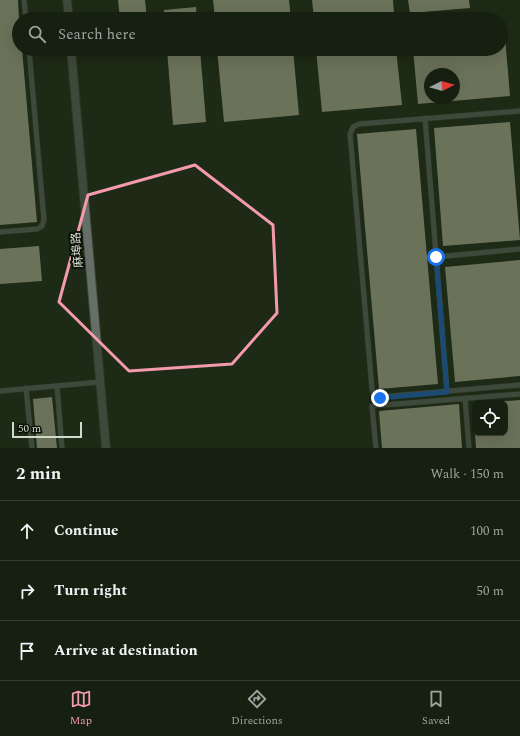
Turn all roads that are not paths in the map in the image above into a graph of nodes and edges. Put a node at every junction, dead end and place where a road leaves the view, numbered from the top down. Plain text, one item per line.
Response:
1 (24, 0) edge
2 (67, 0) edge
3 (25, 12) edge
4 (68, 12) edge
5 (30, 56) edge
6 (73, 56) edge
7 (520, 111) edge
8 (425, 118) junction
9 (0, 232) edge
10 (520, 249) edge
11 (436, 257) junction
12 (100, 382) junction
13 (520, 385) edge
14 (57, 386) junction
15 (26, 388) junction
16 (0, 390) edge
17 (447, 392) junction
18 (520, 394) edge
19 (465, 398) junction
20 (32, 448) edge
21 (62, 448) edge
22 (106, 448) edge
23 (376, 448) edge
24 (469, 448) edge

1 - 3 lane
2 - 4 street
5 - 9 lane
6 - 12 street, 麻埠路
7 - 8 lane
8 - 11 lane
8 - 17 lane
10 - 11 lane
11 - 17 lane
12 - 14 lane
12 - 22 street, 麻埠路
13 - 17 lane
14 - 15 lane
14 - 21 lane
15 - 16 lane
15 - 20 lane
18 - 19 lane
19 - 23 lane
19 - 24 lane

